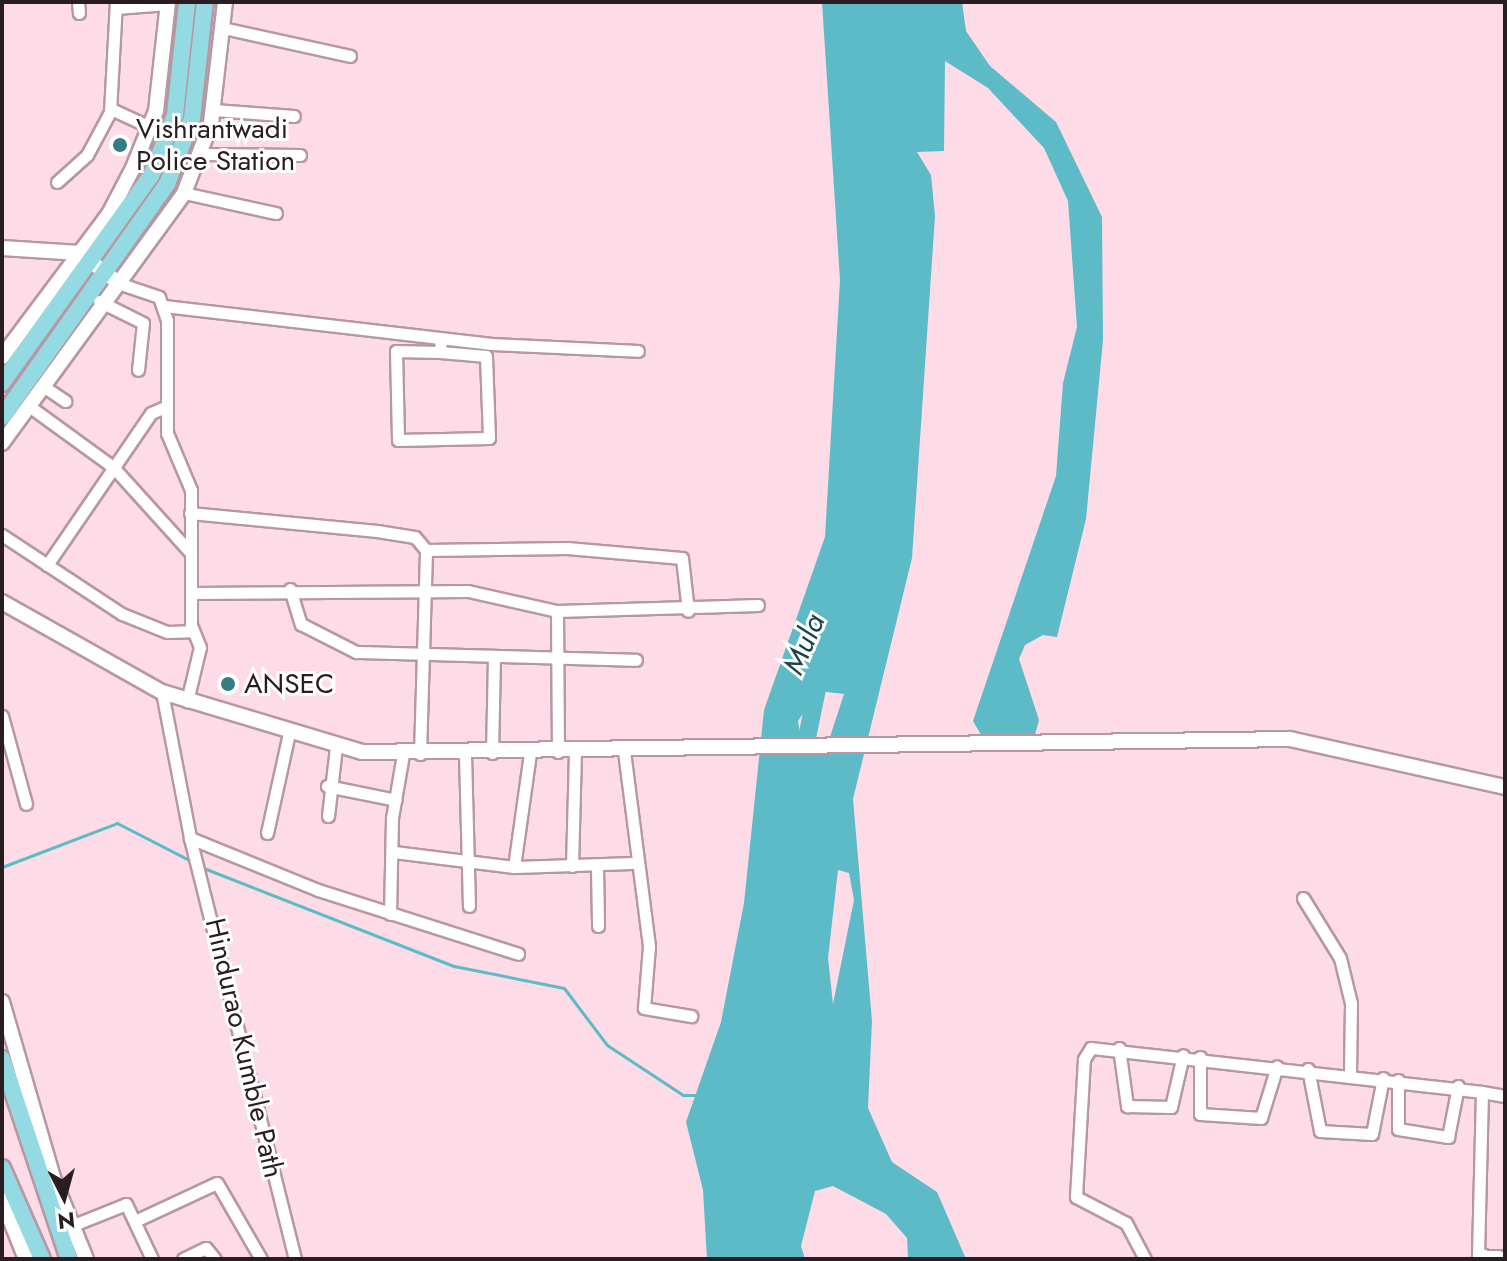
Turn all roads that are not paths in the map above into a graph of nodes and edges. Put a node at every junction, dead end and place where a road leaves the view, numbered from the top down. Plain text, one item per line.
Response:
1 (187, 2) edge
2 (205, 2) edge
3 (225, 2) edge
4 (168, 3) edge
5 (116, 5) edge
6 (223, 28) junction
7 (350, 56) dead end
8 (111, 109) junction
9 (214, 110) junction
10 (294, 116) dead end
11 (150, 127) junction
12 (201, 154) junction
13 (300, 155) dead end
14 (57, 182) dead end
15 (184, 193) junction
16 (276, 213) dead end
17 (2, 248) edge
18 (86, 258) junction
19 (111, 277) junction
20 (99, 301) junction
21 (164, 306) junction
22 (441, 339) junction
23 (638, 351) dead end
24 (440, 352) junction
25 (2, 357) edge
26 (138, 370) dead end
27 (2, 383) edge
28 (43, 386) junction
29 (65, 401) dead end
30 (29, 406) junction
31 (165, 407) junction
32 (2, 417) edge
33 (2, 443) edge
34 (113, 467) junction
35 (190, 513) junction
36 (2, 535) edge
37 (426, 550) junction
38 (190, 552) junction
39 (47, 565) junction
40 (290, 589) junction
41 (426, 589) junction
42 (192, 593) junction
43 (2, 602) edge
44 (758, 605) dead end
45 (557, 611) junction
46 (688, 611) junction
47 (191, 631) junction
48 (424, 659) junction
49 (494, 660) junction
50 (636, 660) dead end
51 (558, 661) junction
52 (162, 692) junction
53 (187, 701) junction
54 (2, 716) edge
55 (289, 733) junction
56 (336, 747) junction
57 (624, 751) junction
58 (558, 752) junction
59 (575, 752) junction
60 (492, 753) junction
61 (530, 753) junction
62 (403, 754) junction
63 (420, 754) junction
64 (465, 754) junction
65 (327, 786) junction
66 (1505, 787) edge
67 (396, 800) junction
68 (26, 804) dead end
69 (328, 816) dead end
70 (267, 833) dead end
71 (190, 838) junction
72 (394, 852) junction
73 (634, 863) junction
74 (469, 864) junction
75 (572, 866) junction
76 (597, 866) junction
77 (514, 867) junction
78 (1303, 898) dead end
79 (469, 906) dead end
80 (390, 914) junction
81 (598, 926) dead end
82 (518, 954) dead end
83 (2, 1002) edge
84 (691, 1016) dead end
85 (1119, 1048) junction
86 (1183, 1055) junction
87 (1200, 1057) junction
88 (2, 1059) edge
89 (1277, 1066) junction
90 (1308, 1069) junction
91 (1350, 1074) junction
92 (1383, 1078) junction
93 (1398, 1080) junction
94 (1458, 1086) junction
95 (1482, 1092) junction
96 (1505, 1096) edge
97 (3, 1174) edge
98 (3, 1203) edge
99 (135, 1221) junction
100 (71, 1226) junction
101 (1478, 1257) edge
102 (1505, 1257) edge
103 (26, 1259) edge
104 (42, 1259) edge
105 (69, 1259) edge
106 (86, 1259) edge
107 (152, 1259) edge
108 (183, 1259) edge
109 (215, 1259) edge
110 (261, 1259) edge
111 (295, 1259) edge
112 (1145, 1259) edge

1 - 18 main road
2 - 19 main road
3 - 6 street
4 - 5 street
4 - 11 street
5 - 8 street
6 - 7 street
6 - 9 street
8 - 11 street
8 - 14 street
9 - 10 street
9 - 12 street
11 - 18 street
12 - 13 street
12 - 15 street
15 - 16 street
15 - 19 street
17 - 18 street
18 - 19 street
18 - 25 street
18 - 27 main road
19 - 20 street
19 - 21 street
19 - 32 main road
20 - 26 street
20 - 28 street
21 - 22 street
21 - 31 street
22 - 23 street
22 - 24 street
24 - 24 street
28 - 29 street
28 - 30 street
30 - 33 street
30 - 34 street
31 - 34 street
31 - 35 street
34 - 38 street
34 - 39 street
35 - 37 street
35 - 38 street
36 - 39 street
37 - 41 street
37 - 46 street
38 - 42 street
39 - 47 street
40 - 41 street
40 - 42 street
40 - 48 street
41 - 45 street
41 - 48 street
42 - 47 street
43 - 52 street
44 - 46 street
45 - 46 street
45 - 51 street
47 - 53 street
48 - 49 street
48 - 63 street
49 - 51 street
49 - 60 street
50 - 51 street
51 - 58 street
52 - 53 street
52 - 71 street, Hindurao Kumble Path
53 - 55 street
54 - 68 street
55 - 56 street
55 - 70 street
56 - 62 street
56 - 65 street
57 - 59 street
57 - 66 street
57 - 73 street
58 - 59 street
58 - 61 street
59 - 75 street
60 - 61 street
60 - 64 street
61 - 77 street
62 - 63 street
62 - 67 street
63 - 64 street
64 - 74 street
65 - 67 street
65 - 69 street
67 - 72 street
71 - 80 street
71 - 111 street, Hindurao Kumble Path
72 - 74 street
72 - 80 street
73 - 76 street
73 - 84 street
74 - 77 street
74 - 79 street
75 - 76 street
75 - 77 street
76 - 81 street
78 - 91 street
80 - 82 street
83 - 100 street
85 - 86 street
85 - 86 street
85 - 112 street
86 - 87 street
87 - 89 street
87 - 89 street
88 - 105 main road
89 - 90 street
90 - 91 street
90 - 92 street
91 - 92 street
92 - 93 street
93 - 94 street
93 - 94 street
94 - 95 street
95 - 96 street
95 - 101 street
97 - 104 main road
98 - 103 street
99 - 100 street
99 - 107 street
99 - 110 street
100 - 106 street
101 - 102 street
108 - 109 street

